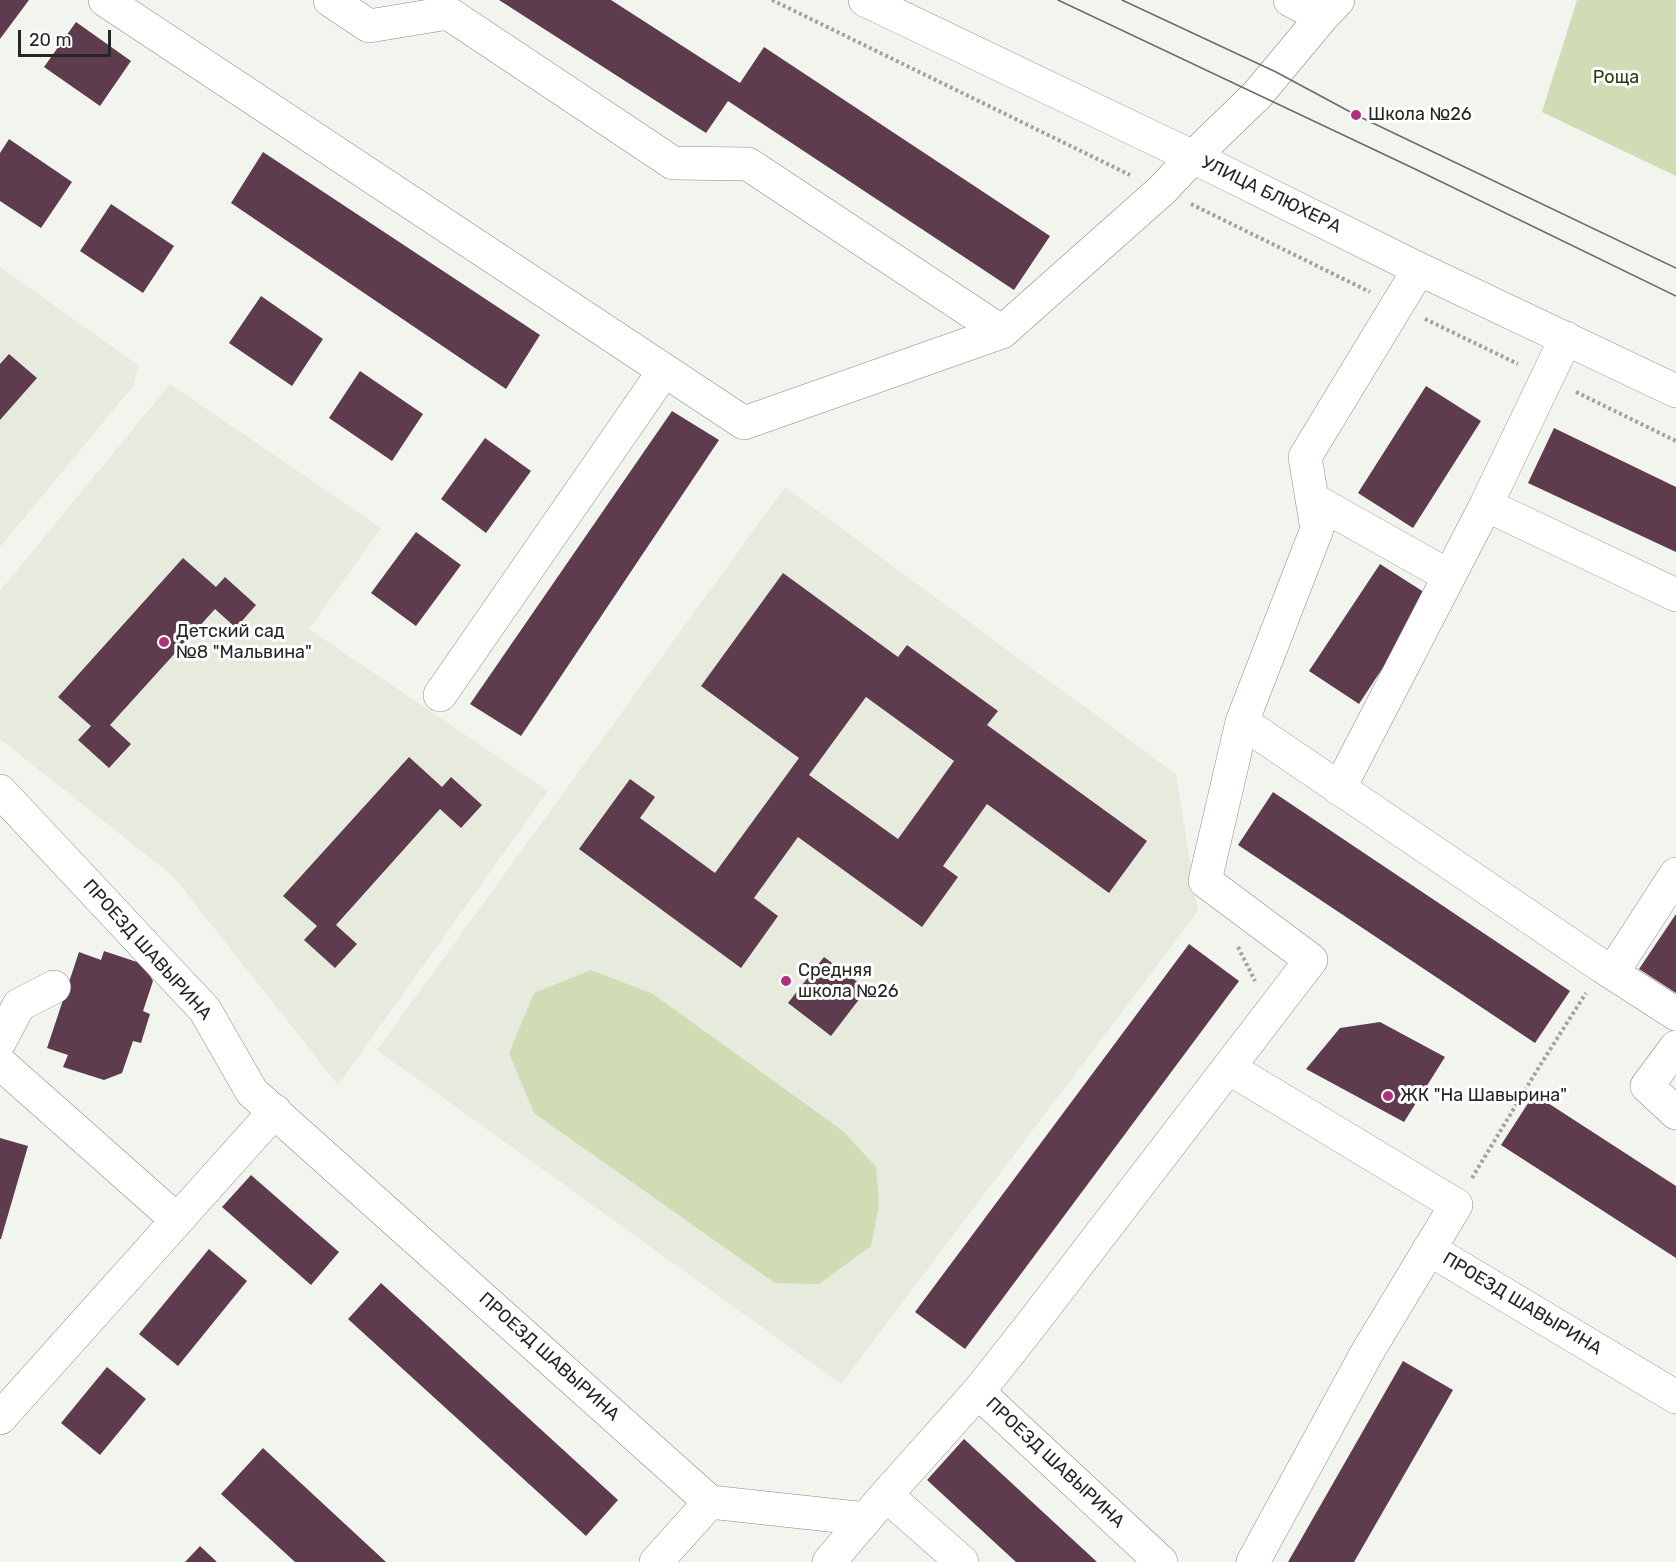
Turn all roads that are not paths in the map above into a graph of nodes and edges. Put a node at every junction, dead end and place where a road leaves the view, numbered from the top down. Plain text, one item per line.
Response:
1 (105, 0) edge
2 (330, 0) edge
3 (866, 0) edge
4 (1290, 0) edge
5 (1330, 8) edge
6 (1193, 157) junction
7 (1419, 269) junction
8 (1002, 332) junction
9 (1566, 338) junction
10 (664, 371) junction
11 (1676, 392) edge
12 (1312, 499) junction
13 (1486, 505) junction
14 (1449, 576) junction
15 (1676, 595) edge
16 (440, 696) dead end
17 (1242, 722) junction
18 (1339, 789) junction
19 (0, 791) edge
20 (1676, 874) edge
21 (1607, 970) junction
22 (54, 987) dead end
23 (1676, 1014) edge
24 (0, 1041) edge
25 (1676, 1047) edge
26 (0, 1064) edge
27 (1229, 1068) junction
28 (274, 1111) junction
29 (1676, 1113) edge
30 (177, 1220) junction
31 (1429, 1249) junction
32 (978, 1392) junction
33 (1676, 1397) edge
34 (0, 1418) edge
35 (710, 1502) junction
36 (876, 1507) junction
37 (656, 1562) edge
38 (829, 1562) edge
39 (962, 1562) edge
40 (1161, 1562) edge
41 (1253, 1562) edge

1 - 10 street
2 - 8 street
3 - 6 street, УЛИЦА БЛЮХЕРА
4 - 5 street
5 - 6 street
6 - 7 street, УЛИЦА БЛЮХЕРА
6 - 8 street
7 - 9 street, УЛИЦА БЛЮХЕРА
7 - 12 street
8 - 10 street
9 - 11 street, УЛИЦА БЛЮХЕРА
9 - 13 street
10 - 16 street
12 - 14 street
12 - 17 street
13 - 14 street
13 - 15 street
14 - 18 street
17 - 18 street
17 - 27 street
18 - 21 street
19 - 28 street, ПРОЕЗД ШАВЫРИНА
20 - 21 street
21 - 23 street
22 - 24 street
25 - 29 street
26 - 30 street
27 - 31 street
27 - 32 street
28 - 30 street
28 - 35 street, ПРОЕЗД ШАВЫРИНА
30 - 34 street
31 - 33 street, ПРОЕЗД ШАВЫРИНА
31 - 41 street, ПРОЕЗД ШАВЫРИНА
32 - 36 street, ПРОЕЗД ШАВЫРИНА
32 - 40 street, ПРОЕЗД ШАВЫРИНА
35 - 36 street
35 - 37 street
36 - 38 street, ПРОЕЗД ШАВЫРИНА
36 - 39 street

